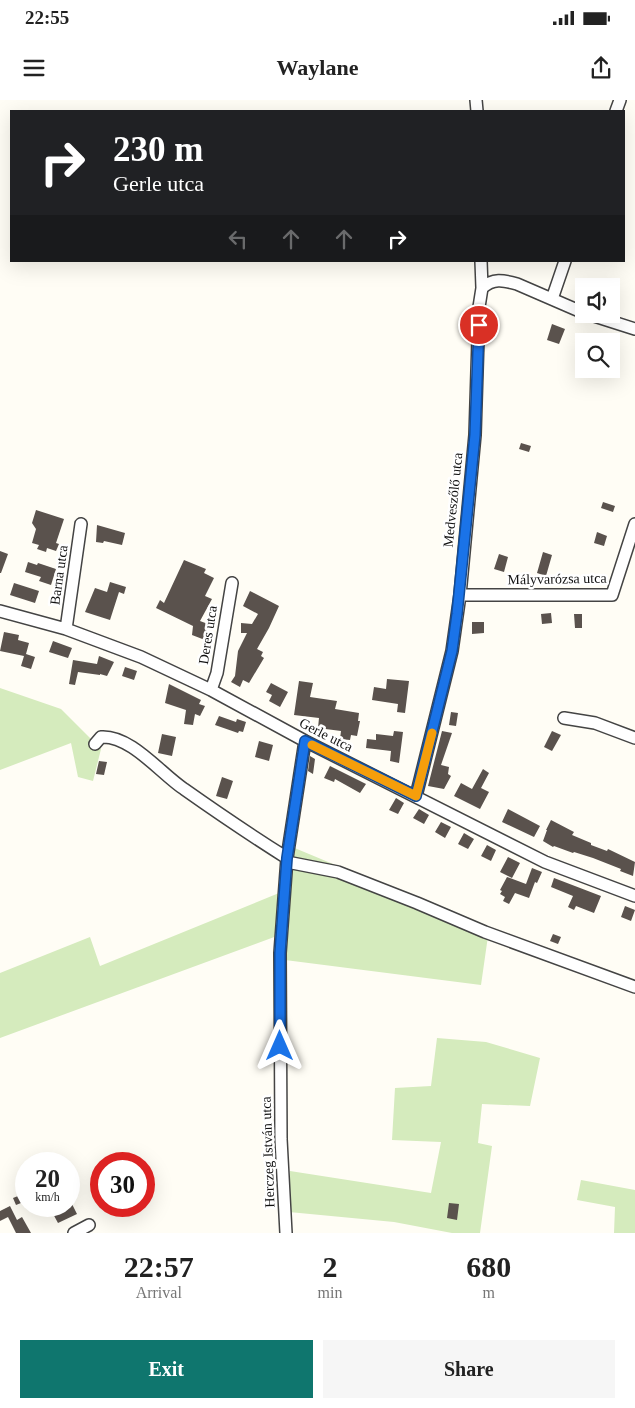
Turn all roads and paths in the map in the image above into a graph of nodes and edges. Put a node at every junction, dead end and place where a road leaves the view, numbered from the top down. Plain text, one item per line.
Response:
1 (481, 262) edge
2 (565, 262) edge
3 (482, 288) junction
4 (552, 299) junction
5 (575, 308) edge
6 (616, 323) edge
7 (635, 329) edge
8 (81, 524) dead end
9 (635, 524) edge
10 (232, 583) dead end
11 (460, 595) junction
12 (0, 611) edge
13 (66, 629) junction
14 (211, 690) junction
15 (564, 718) dead end
16 (635, 738) edge
17 (305, 741) junction
18 (95, 744) dead end
19 (416, 796) junction
20 (287, 860) junction
21 (635, 896) edge
22 (635, 986) edge
23 (89, 1225) dead end
24 (74, 1233) edge
25 (286, 1233) edge

1 - 3 street, Medveszőlő utca
2 - 4 street
3 - 4 street
3 - 11 street, Medveszőlő utca
4 - 5 street
6 - 7 street
8 - 13 street, Barna utca
9 - 11 street, Mályvarózsa utca
10 - 14 street, Deres utca
11 - 19 street, Medveszőlő utca
12 - 13 street, Gerle utca
13 - 14 street, Gerle utca
14 - 17 street, Gerle utca
15 - 16 street
17 - 19 street, Gerle utca
17 - 20 street, Herczeg István utca
18 - 20 street
19 - 21 street, Gerle utca
20 - 22 street
20 - 25 street, Herczeg István utca
23 - 24 street

